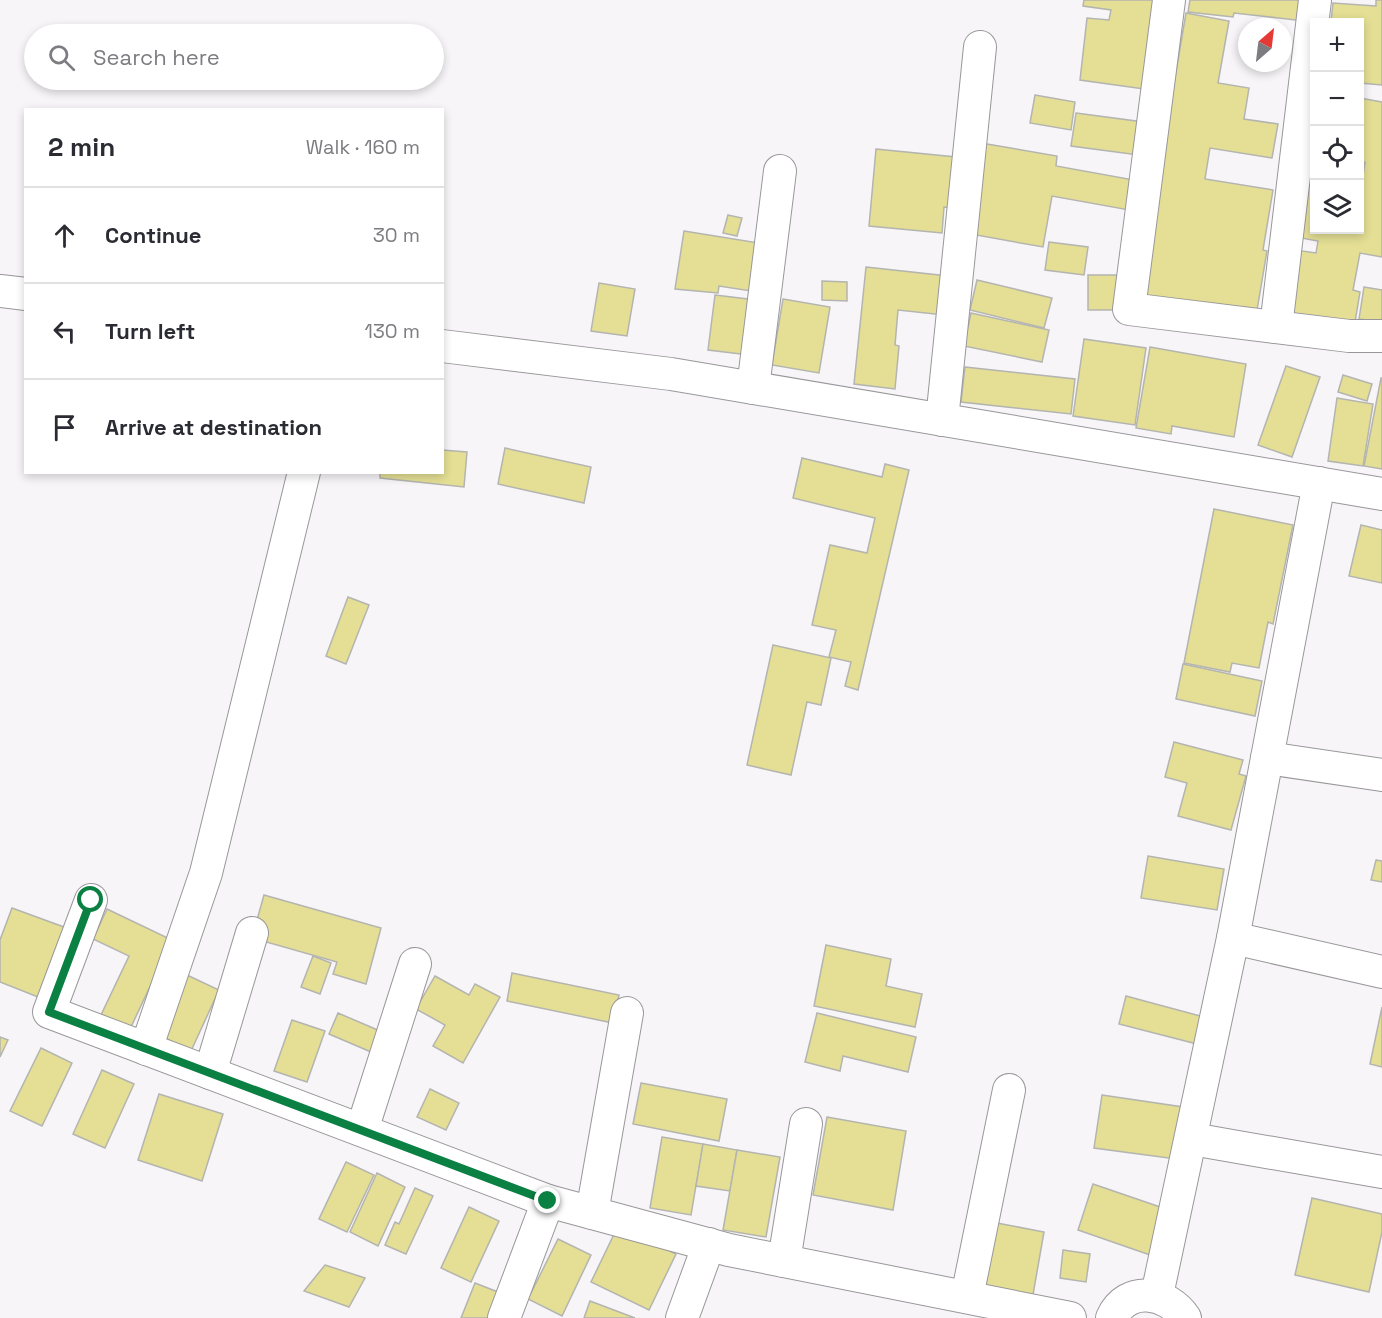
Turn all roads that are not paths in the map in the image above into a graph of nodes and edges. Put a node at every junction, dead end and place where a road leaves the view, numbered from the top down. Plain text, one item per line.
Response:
1 (1169, 0) edge
2 (1315, 0) edge
3 (980, 47) dead end
4 (780, 171) dead end
5 (0, 291) edge
6 (24, 294) edge
7 (1276, 327) junction
8 (1382, 336) edge
9 (444, 346) edge
10 (753, 388) junction
11 (942, 420) junction
12 (304, 474) edge
13 (1319, 483) junction
14 (1382, 494) edge
15 (1266, 758) junction
16 (1382, 775) edge
17 (91, 900) dead end
18 (252, 933) dead end
19 (1233, 938) junction
20 (415, 964) dead end
21 (1382, 972) edge
22 (627, 1013) dead end
23 (146, 1049) junction
24 (210, 1073) junction
25 (1009, 1089) dead end
26 (806, 1124) dead end
27 (362, 1130) junction
28 (1192, 1139) junction
29 (1382, 1172) edge
30 (548, 1201) junction
31 (592, 1213) junction
32 (709, 1245) junction
33 (784, 1261) junction
34 (1157, 1295) junction
35 (967, 1297) junction
36 (504, 1318) edge
37 (682, 1318) edge
38 (1070, 1318) edge
39 (1112, 1318) edge
40 (1185, 1318) edge

1 - 7 street
2 - 7 street
3 - 11 street
4 - 10 street
5 - 6 street
7 - 8 street
9 - 10 street
10 - 11 street
11 - 13 street
12 - 23 street
13 - 14 street
13 - 15 street
15 - 16 street
15 - 19 street
17 - 23 street
18 - 24 street
19 - 21 street
19 - 28 street
20 - 27 street
22 - 31 street
23 - 24 street
24 - 27 street
25 - 35 street
26 - 33 street
27 - 30 street
28 - 29 street
28 - 34 street
30 - 31 street
30 - 36 street
31 - 32 street
32 - 33 street
32 - 37 street
33 - 35 street
34 - 39 street
34 - 40 street
35 - 38 street

